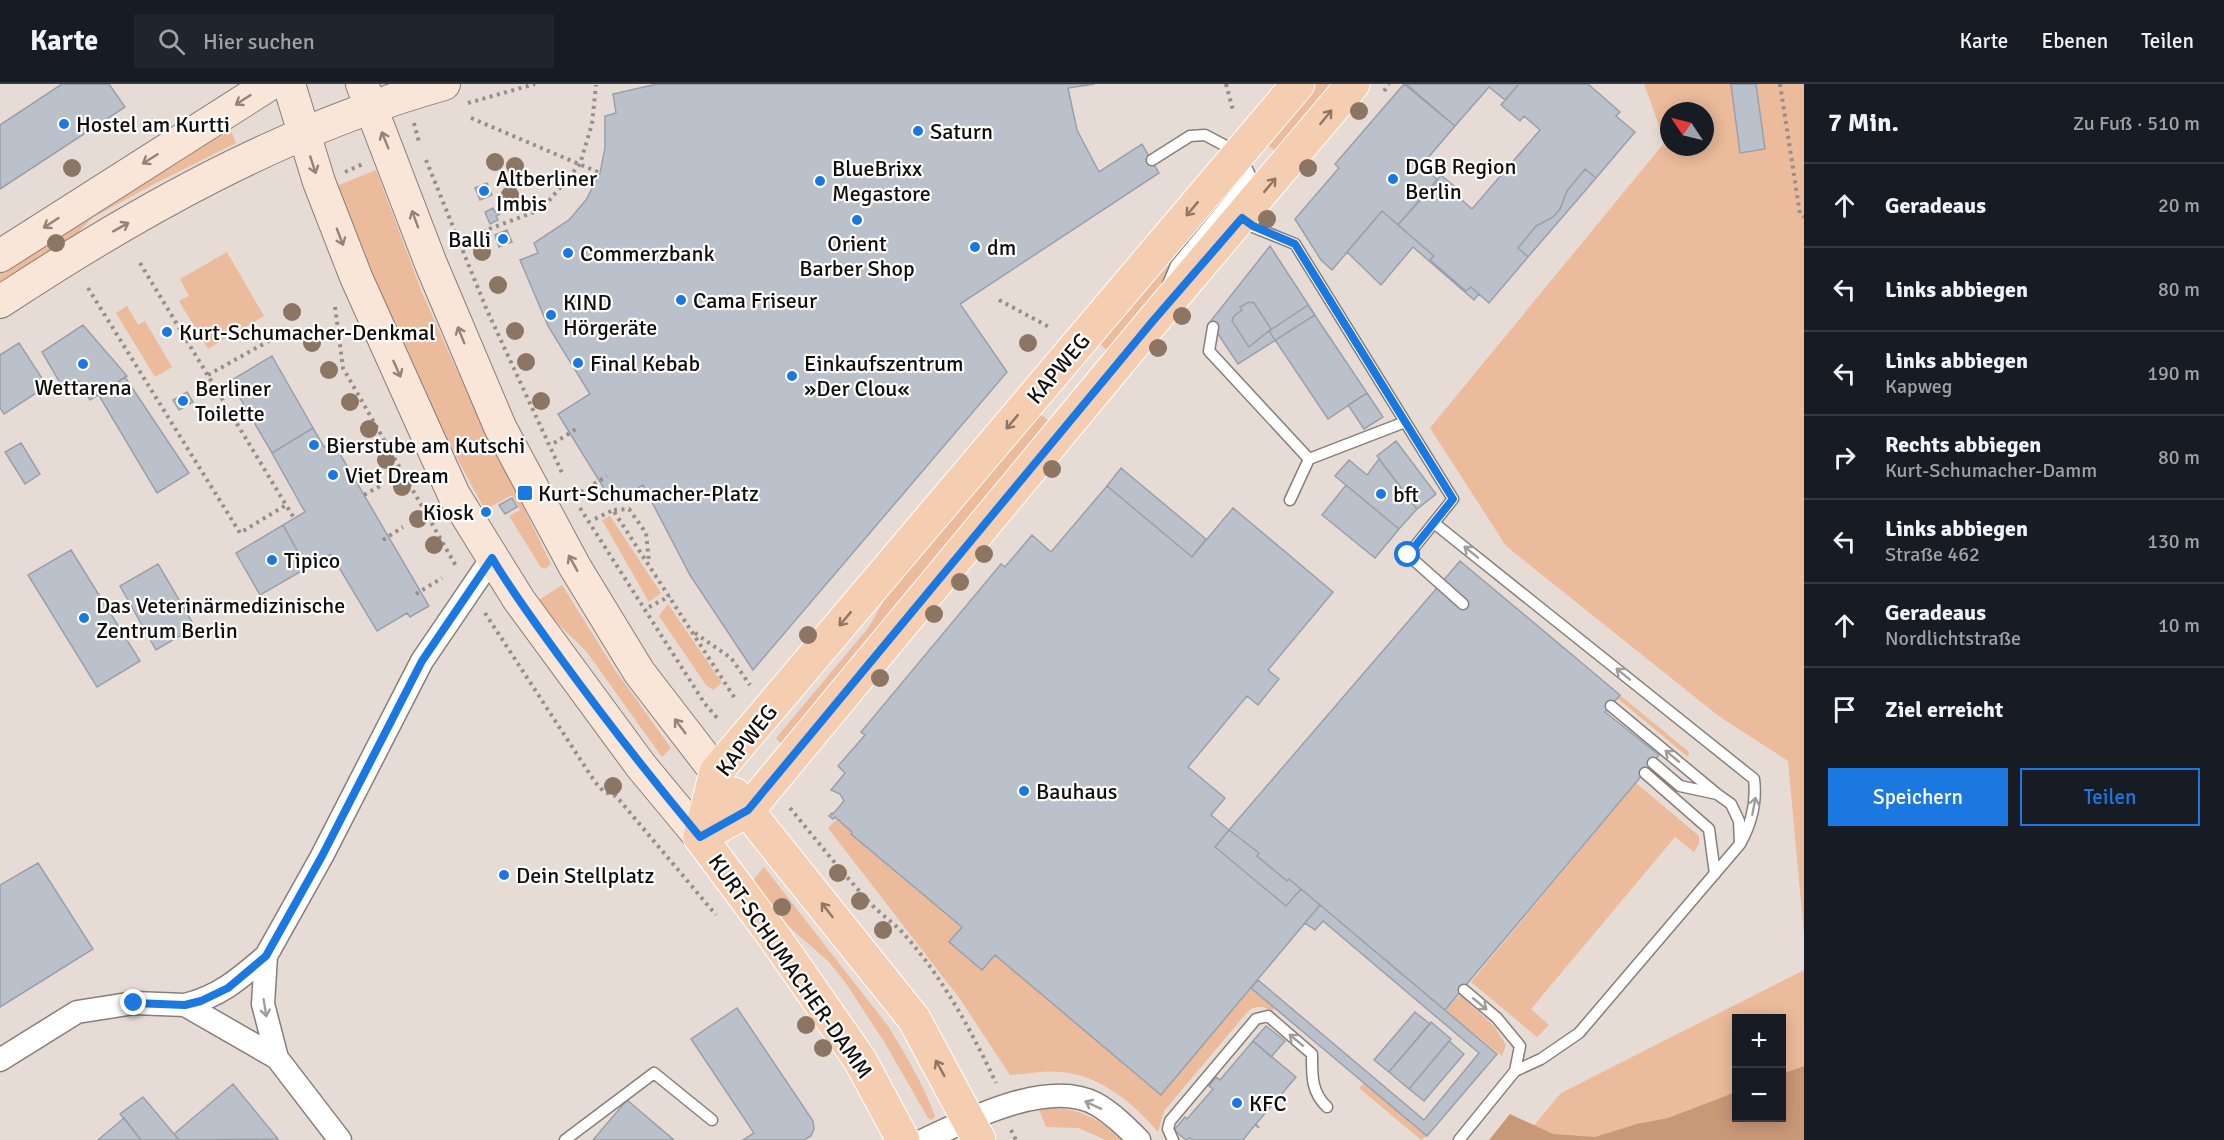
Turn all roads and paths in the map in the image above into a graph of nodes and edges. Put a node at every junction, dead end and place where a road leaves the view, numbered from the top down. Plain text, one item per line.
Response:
1 (270, 84) edge
2 (289, 84) edge
3 (535, 84) edge
4 (1226, 84) edge
5 (1298, 84) edge
6 (1353, 84) edge
7 (1780, 84) edge
8 (596, 85) edge
9 (452, 94) edge
10 (367, 95) edge
11 (1233, 110) dead end
12 (471, 118) dead end
13 (303, 133) junction
14 (1239, 153) junction
15 (424, 154) dead end
16 (1152, 160) dead end
17 (371, 161) dead end
18 (580, 164) junction
19 (342, 173) dead end
20 (600, 173) dead end
21 (1804, 217) edge
22 (1242, 218) junction
23 (468, 237) dead end
24 (0, 256) edge
25 (140, 263) dead end
26 (88, 288) dead end
27 (345, 288) junction
28 (999, 300) dead end
29 (0, 302) edge
30 (1152, 322) junction
31 (1213, 327) dead end
32 (290, 329) dead end
33 (1060, 343) junction
34 (208, 375) junction
35 (1100, 385) junction
36 (1405, 422) junction
37 (576, 429) dead end
38 (554, 443) dead end
39 (1309, 459) junction
40 (607, 476) dead end
41 (566, 481) dead end
42 (380, 486) dead end
43 (581, 492) dead end
44 (364, 495) dead end
45 (575, 500) dead end
46 (1290, 500) dead end
47 (286, 505) junction
48 (613, 510) junction
49 (294, 518) dead end
50 (595, 519) dead end
51 (1434, 523) junction
52 (404, 527) dead end
53 (383, 540) dead end
54 (492, 558) junction
55 (649, 565) junction
56 (457, 569) dead end
57 (442, 578) dead end
58 (416, 594) dead end
59 (670, 596) junction
60 (1463, 604) dead end
61 (649, 608) dead end
62 (489, 619) dead end
63 (694, 632) junction
64 (750, 685) dead end
65 (736, 701) dead end
66 (705, 704) dead end
67 (1611, 706) dead end
68 (1653, 763) dead end
69 (716, 772) junction
70 (1645, 773) dead end
71 (1717, 794) junction
72 (748, 810) junction
73 (802, 822) dead end
74 (700, 837) junction
75 (1740, 844) junction
76 (1715, 874) junction
77 (722, 921) dead end
78 (266, 956) junction
79 (1464, 990) dead end
80 (185, 1005) junction
81 (277, 1058) junction
82 (0, 1060) edge
83 (1515, 1071) junction
84 (997, 1086) dead end
85 (1327, 1107) dead end
86 (712, 1120) dead end
87 (974, 1130) edge
88 (340, 1140) edge
89 (565, 1140) edge
90 (903, 1140) edge
91 (924, 1140) edge
92 (1139, 1140) edge
93 (1173, 1140) edge
94 (1459, 1140) edge

1 -> 24 main road
2 - 13 main road
3 - 9 path
4 - 11 path
5 - 14 main road, KAPWEG
22 -> 6 main road, KAPWEG
7 - 21 path
8 - 18 path
9 - 10 main road
10 - 13 main road
69 -> 10 main road
12 - 18 path
13 -> 27 main road
29 -> 13 main road
14 - 16 lane
14 - 30 lane
14 -> 33 main road, KAPWEG
15 - 41 path
17 - 19 path
18 - 20 path
18 - 23 path
22 - 30 main road, KAPWEG
22 - 36 lane
25 - 34 path
26 - 47 path
27 -> 54 main road, KURT-SCHUMACHER-DAMM
27 - 56 path
28 - 33 path
30 - 35 main road, KAPWEG
31 - 39 lane
32 - 34 path
33 - 35 main road
33 -> 69 main road, KAPWEG
34 - 47 path
35 - 72 main road, KAPWEG
36 - 39 lane
36 - 51 lane
37 - 38 path
39 - 46 lane
40 - 43 path
42 - 44 path
45 - 66 path
47 - 49 path
48 - 50 path
48 - 55 path
48 - 55 path
51 - 60 lane
75 -> 51 lane
52 - 53 path
54 - 74 main road, KURT-SCHUMACHER-DAMM
54 - 78 street
55 - 59 path
57 - 58 path
59 - 61 path
59 - 63 path
62 - 77 path
63 - 64 path
63 - 65 path
71 -> 67 lane
68 - 71 lane
69 - 72 main road
69 - 74 main road, KAPWEG
70 - 76 lane
71 - 75 lane
72 - 74 main road, KAPWEG
87 -> 72 main road
73 - 84 path
74 - 90 main road, KURT-SCHUMACHER-DAMM
75 - 76 lane
76 - 83 lane
78 - 80 street
78 -> 81 street
79 -> 83 lane
80 - 81 street
80 - 82 street
81 - 88 street
83 - 94 lane
85 -> 93 lane
86 - 89 lane
87 - 91 street
92 -> 87 street

